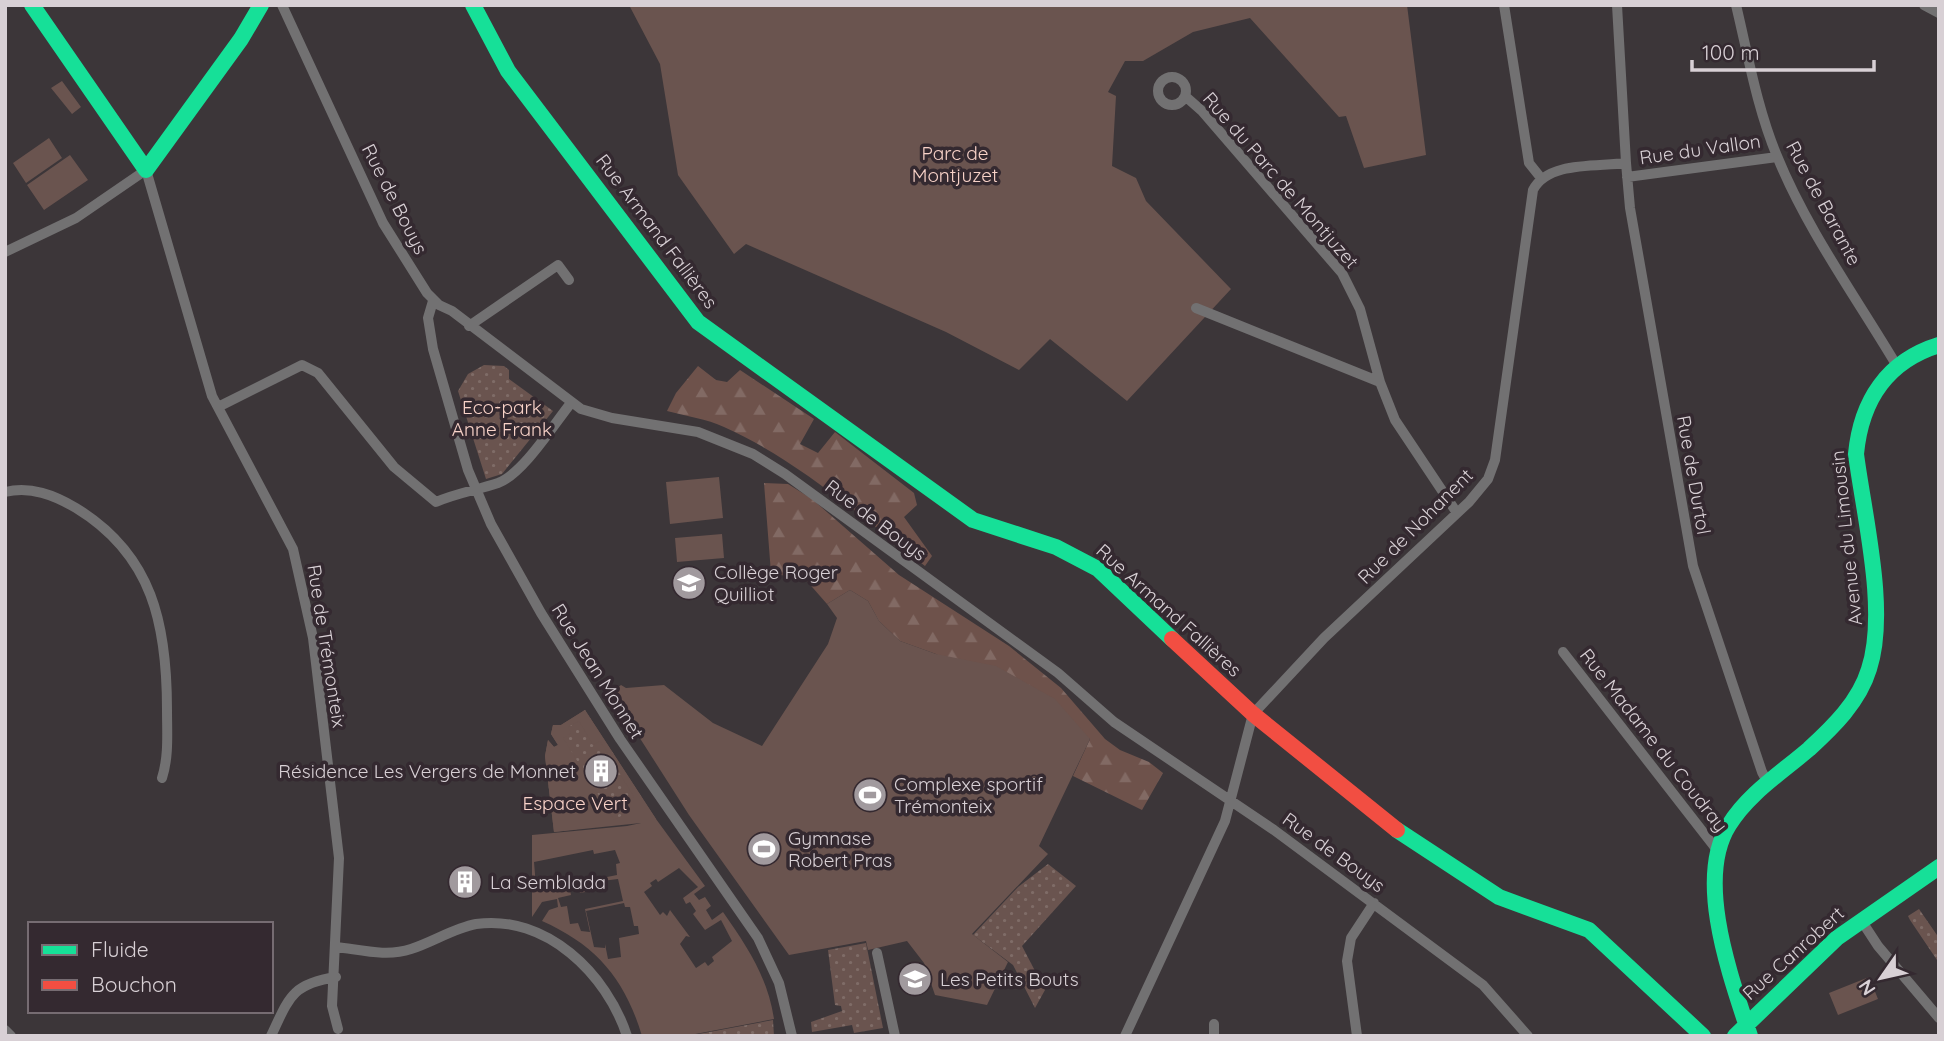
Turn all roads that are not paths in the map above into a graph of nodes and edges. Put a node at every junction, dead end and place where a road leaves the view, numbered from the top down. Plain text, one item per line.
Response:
1 (32, 5) edge
2 (261, 5) edge
3 (282, 5) edge
4 (473, 5) edge
5 (1504, 5) edge
6 (1617, 5) edge
7 (1736, 5) edge
8 (1924, 5) edge
9 (1939, 13) edge
10 (1185, 96) dead end
11 (1777, 157) junction
12 (1626, 163) junction
13 (146, 170) junction
14 (1627, 177) junction
15 (1541, 178) junction
16 (5, 252) edge
17 (569, 280) dead end
18 (433, 301) junction
19 (1196, 308) dead end
20 (469, 326) junction
21 (1939, 345) edge
22 (1897, 366) junction
23 (1380, 382) junction
24 (571, 403) junction
25 (218, 407) junction
26 (475, 487) junction
27 (5, 492) edge
28 (1457, 513) junction
29 (1563, 652) dead end
30 (1253, 714) junction
31 (162, 778) dead end
32 (1769, 783) junction
33 (1231, 803) junction
34 (1717, 850) junction
35 (1939, 867) edge
36 (1374, 903) junction
37 (1861, 920) junction
38 (337, 947) junction
39 (877, 953) dead end
40 (335, 977) junction
41 (1939, 1018) edge
42 (1214, 1024) dead end
43 (338, 1029) dead end
44 (5, 1030) edge
45 (1744, 1032) edge
46 (11, 1036) edge
47 (271, 1036) edge
48 (627, 1036) edge
49 (792, 1036) edge
50 (895, 1036) edge
51 (1125, 1036) edge
52 (1214, 1036) edge
53 (1357, 1036) edge
54 (1528, 1036) edge
55 (1703, 1036) edge

1 - 13 street
2 - 13 street
3 - 18 street, Rue de Bouys
4 - 30 street, Rue Armand Fallières
5 - 15 street
6 - 12 street
7 - 11 street, Rue de Barante
8 - 9 street
10 - 23 street, Rue du Parc de Montjuzet
11 - 14 street, Rue du Vallon
11 - 22 street, Rue de Barante
12 - 14 street, Rue de Durtol
12 - 15 street
13 - 16 street
13 - 25 street, Rue de Trémonteix
14 - 32 street, Rue de Durtol
15 - 28 street, Rue de Nohanent
17 - 20 street
18 - 20 street, Rue de Bouys
18 - 26 street, Rue Jean Monnet
19 - 23 street
20 - 24 street, Rue de Bouys
21 - 22 street, Avenue du Limousin
22 - 32 street, Avenue du Limousin
23 - 28 street, Rue du Parc de Montjuzet
24 - 26 street
24 - 33 street, Rue de Bouys
25 - 26 street
25 - 38 street, Rue de Trémonteix
26 - 49 street, Rue Jean Monnet
27 - 31 street
28 - 30 street, Rue de Nohanent
29 - 34 street, Rue Madame du Coudray
30 - 33 street, Rue de Nohanent
30 - 55 street, Rue Armand Fallières
32 - 34 street, Avenue du Limousin
33 - 36 street, Rue de Bouys
33 - 51 street, Rue de Nohanent
34 - 45 street, Avenue du Limousin
35 - 37 street, Rue Canrobert
36 - 53 street
36 - 54 street, Rue de Bouys
37 - 41 street
37 - 45 street, Rue Canrobert
38 - 40 street, Rue de Trémonteix
38 - 48 street
39 - 50 street
40 - 43 street, Rue de Trémonteix
40 - 47 street
42 - 52 street
44 - 46 street

